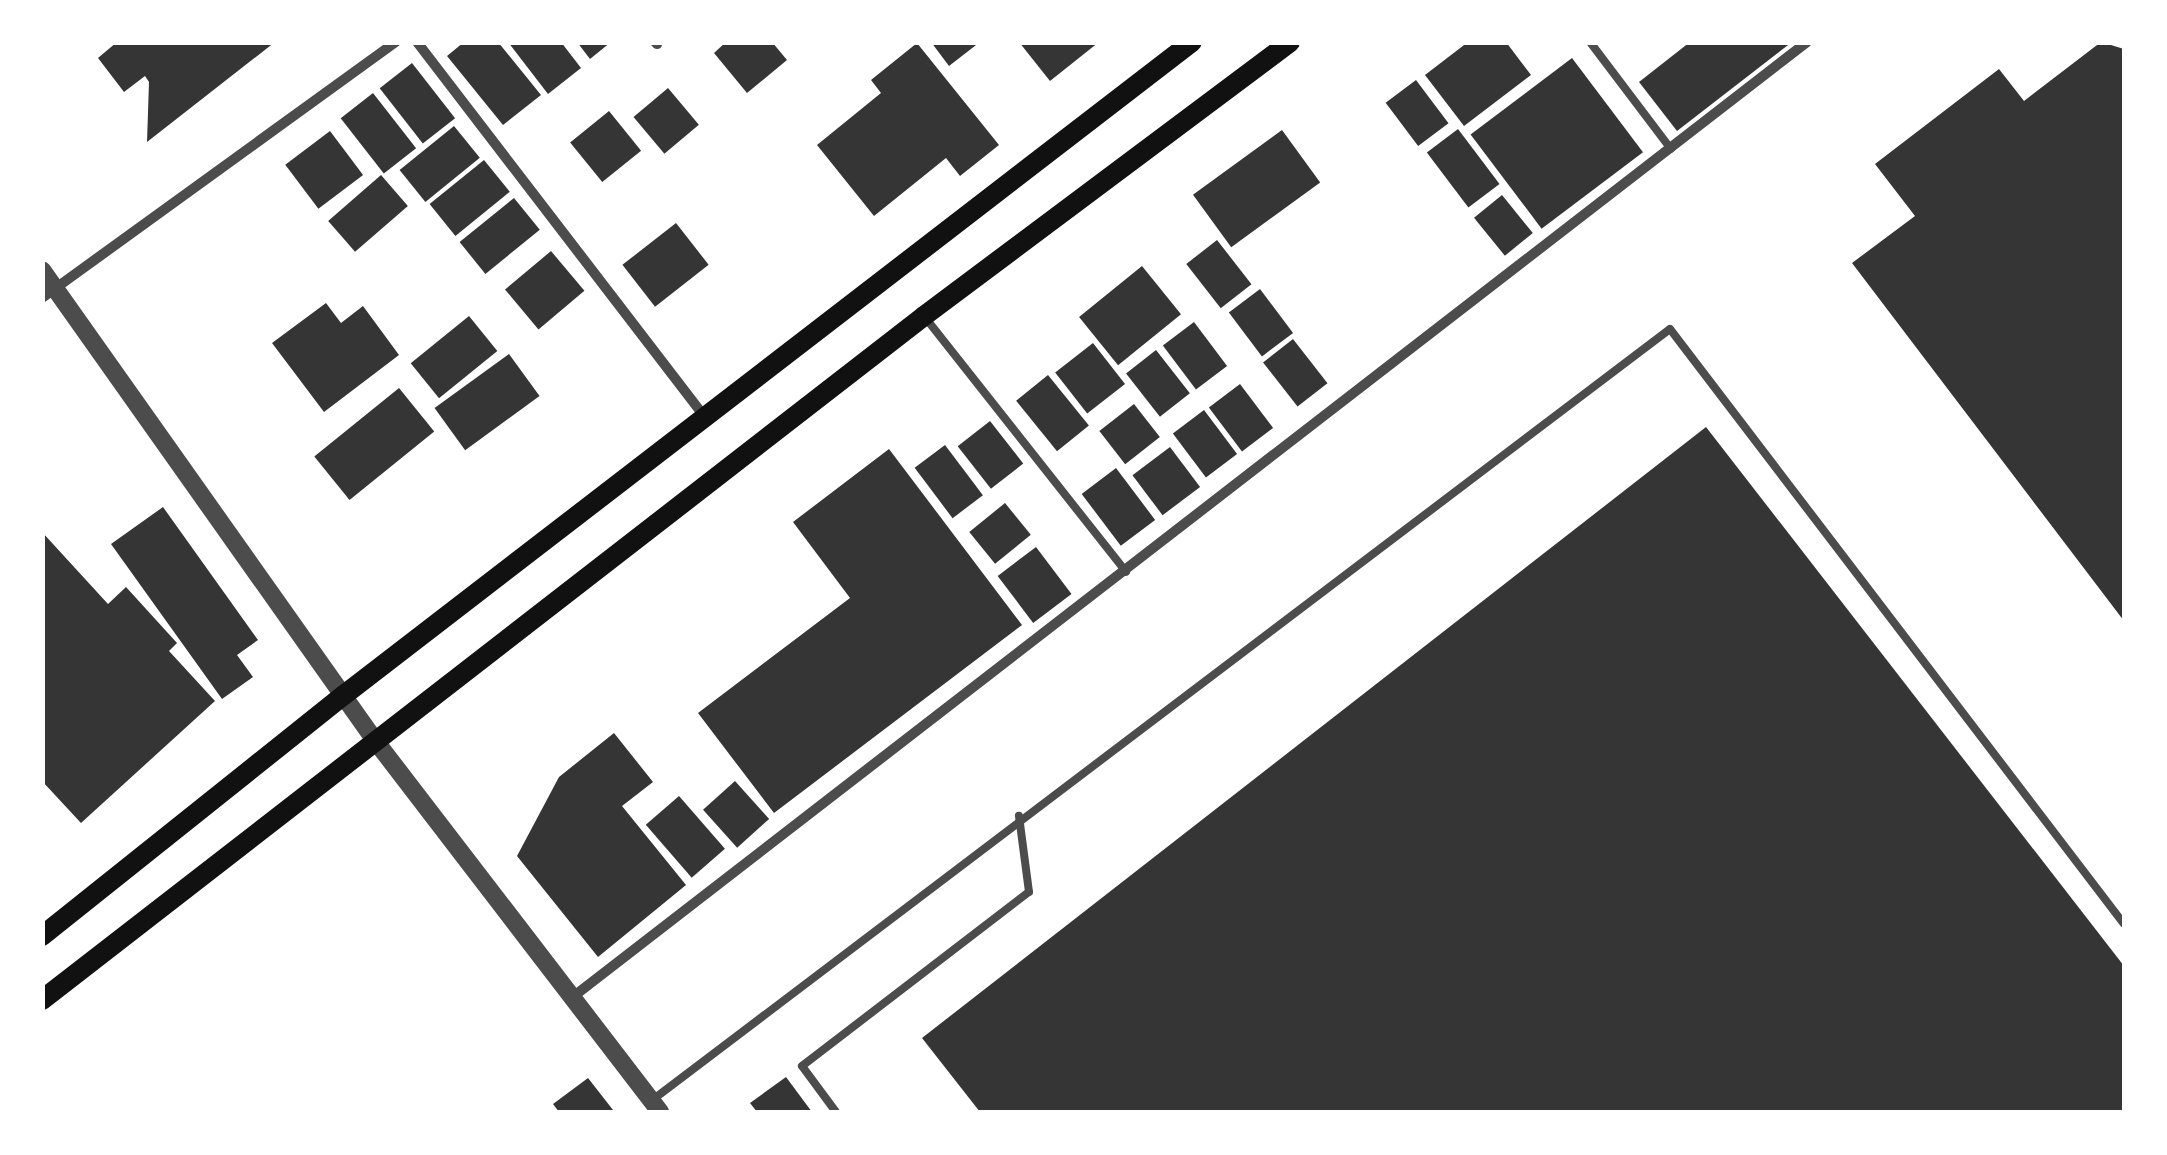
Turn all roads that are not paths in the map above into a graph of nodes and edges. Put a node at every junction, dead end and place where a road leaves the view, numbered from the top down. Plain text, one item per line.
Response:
1 (396, 42) edge
2 (417, 42) edge
3 (1192, 42) edge
4 (1290, 42) edge
5 (1590, 42) edge
6 (1808, 42) edge
7 (1671, 149) junction
8 (42, 270) edge
9 (50, 294) edge
10 (924, 316) junction
11 (705, 418) junction
12 (1126, 572) junction
13 (344, 695) junction
14 (374, 739) junction
15 (1019, 816) junction
16 (2124, 924) edge
17 (42, 936) edge
18 (574, 996) junction
19 (42, 1000) edge
20 (656, 1107) edge
21 (836, 1112) edge

1 - 9 street
2 - 11 street
3 - 11 main road
4 - 10 main road
5 - 7 lane
6 - 7 street
7 - 12 street
8 - 9 street
9 - 13 street
10 - 12 lane
10 - 14 main road
11 - 13 main road
12 - 18 street
13 - 14 street
13 - 17 main road
14 - 18 street
14 - 19 main road
15 - 16 lane
15 - 20 lane
15 - 21 lane
18 - 20 street

